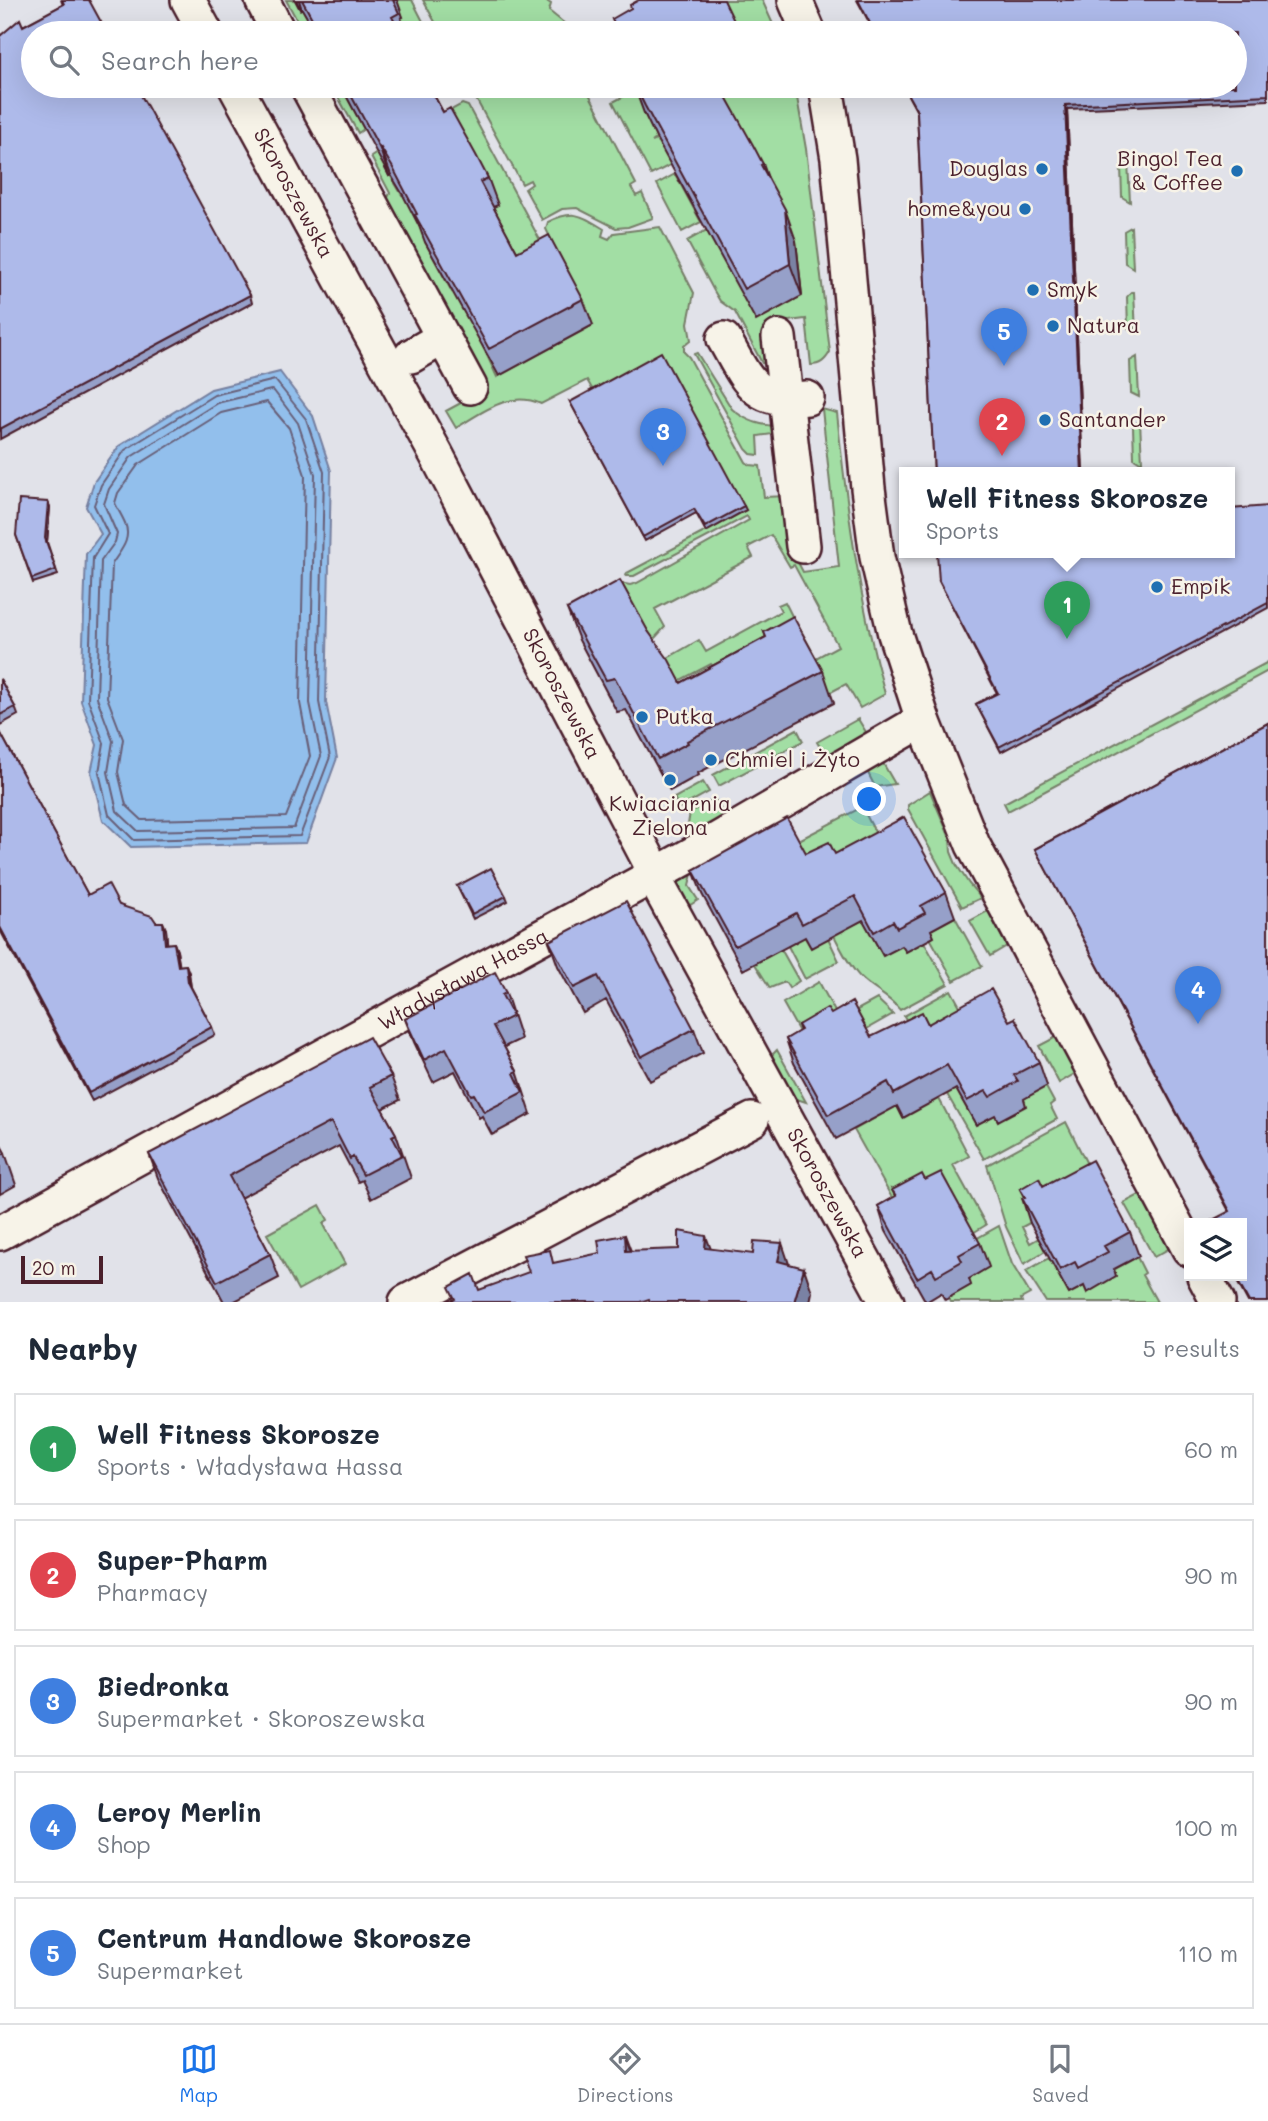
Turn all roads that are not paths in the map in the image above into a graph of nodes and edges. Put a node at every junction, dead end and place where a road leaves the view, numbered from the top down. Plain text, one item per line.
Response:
1 (188, 0) edge
2 (262, 0) edge
3 (795, 0) edge
4 (199, 21) edge
5 (273, 21) edge
6 (804, 21) edge
7 (242, 98) edge
8 (313, 98) edge
9 (828, 98) edge
10 (779, 337) dead end
11 (442, 338) junction
12 (724, 339) dead end
13 (411, 356) dead end
14 (470, 387) dead end
15 (797, 399) junction
16 (803, 546) dead end
17 (923, 720) junction
18 (656, 874) junction
19 (752, 1120) dead end
20 (0, 1233) edge
21 (1184, 1241) edge
22 (1207, 1281) edge
23 (406, 1302) edge
24 (887, 1302) edge
25 (1218, 1302) edge

1 - 4 street
2 - 5 street
3 - 6 street
7 - 18 street, Skoroszewska
8 - 11 street
9 - 17 street
10 - 15 street
11 - 13 street
11 - 14 street
12 - 15 street
15 - 16 street
17 - 18 street, Władysława Hassa
17 - 21 street
18 - 20 street, Władysława Hassa
18 - 24 street, Skoroszewska
19 - 23 street
22 - 25 street

